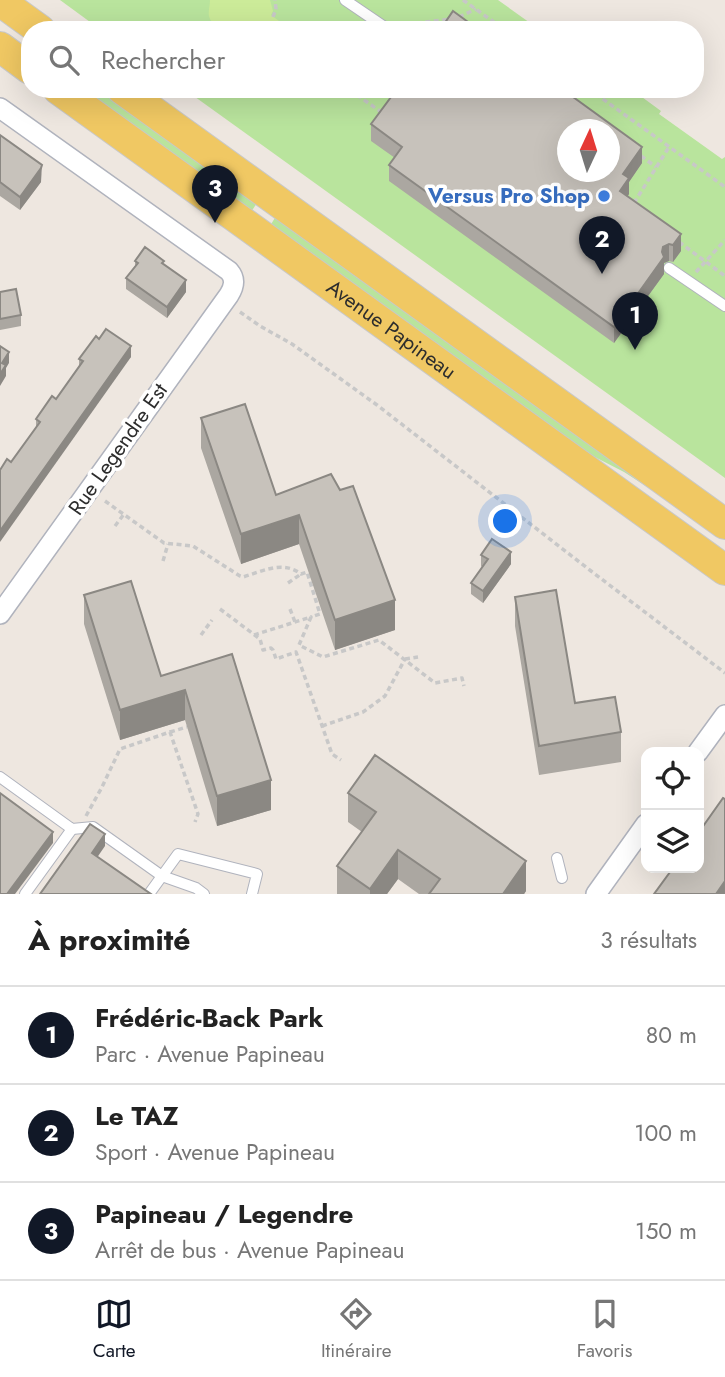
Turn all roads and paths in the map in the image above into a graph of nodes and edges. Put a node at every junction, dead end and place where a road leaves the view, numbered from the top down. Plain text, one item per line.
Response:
1 (275, 0) edge
2 (345, 0) edge
3 (463, 0) edge
4 (0, 1) edge
5 (476, 9) junction
6 (273, 17) dead end
7 (447, 19) junction
8 (28, 21) edge
9 (383, 21) edge
10 (434, 21) edge
11 (450, 21) edge
12 (493, 21) edge
13 (0, 47) edge
14 (21, 62) edge
15 (70, 98) edge
16 (134, 98) edge
17 (362, 98) edge
18 (601, 98) edge
19 (0, 108) edge
20 (388, 118) edge
21 (669, 147) junction
22 (638, 154) edge
23 (656, 167) junction
24 (725, 187) edge
25 (632, 208) edge
26 (673, 237) edge
27 (725, 240) edge
28 (705, 261) junction
29 (669, 268) dead end
30 (694, 275) dead end
31 (725, 276) edge
32 (725, 306) edge
33 (240, 312) dead end
34 (105, 501) dead end
35 (124, 514) junction
36 (725, 524) edge
37 (115, 526) dead end
38 (168, 544) junction
39 (163, 561) dead end
40 (725, 570) edge
41 (301, 574) junction
42 (288, 583) dead end
43 (290, 609) dead end
44 (220, 610) dead end
45 (0, 614) edge
46 (311, 617) junction
47 (212, 620) dead end
48 (295, 622) junction
49 (201, 635) dead end
50 (254, 635) junction
51 (299, 645) junction
52 (296, 652) junction
53 (418, 657) dead end
54 (405, 659) junction
55 (725, 673) edge
56 (464, 686) dead end
57 (725, 715) edge
58 (322, 726) junction
59 (187, 727) edge
60 (170, 732) junction
61 (702, 747) edge
62 (341, 760) dead end
63 (0, 777) edge
64 (89, 810) dead end
65 (195, 822) dead end
66 (72, 829) junction
67 (641, 831) edge
68 (557, 858) dead end
69 (162, 876) junction
70 (562, 878) dead end
71 (25, 894) edge
72 (149, 894) edge
73 (204, 894) edge
74 (252, 894) edge
75 (596, 894) edge

1 - 6 path
2 - 9 lane
3 - 5 path
4 - 8 main road
5 - 7 path
5 - 12 path
7 - 10 path
7 - 11 path
13 - 14 main road
15 - 40 main road, Avenue Papineau
16 - 36 main road, Avenue Papineau
17 - 20 path
18 - 21 path
19 - 45 street, Rue Legendre Est
21 - 23 path
21 - 24 path
22 - 23 path
23 - 25 path
26 - 28 path
27 - 28 path
28 - 30 path
28 - 31 path
29 - 32 lane
33 - 55 path
34 - 35 path
35 - 37 path
35 - 38 path
38 - 39 path
38 - 41 path
41 - 42 path
41 - 46 path
43 - 48 path
44 - 50 path
46 - 48 path
46 - 51 path
47 - 49 path
48 - 50 path
50 - 52 path
51 - 52 path
51 - 54 path
52 - 58 path
53 - 54 path
54 - 56 path
54 - 58 path
57 - 61 street
58 - 62 path
59 - 60 path
60 - 64 path
60 - 65 path
63 - 66 lane
66 - 69 lane
66 - 71 lane
67 - 75 street
68 - 70 lane
69 - 72 lane
69 - 73 lane
69 - 74 lane

